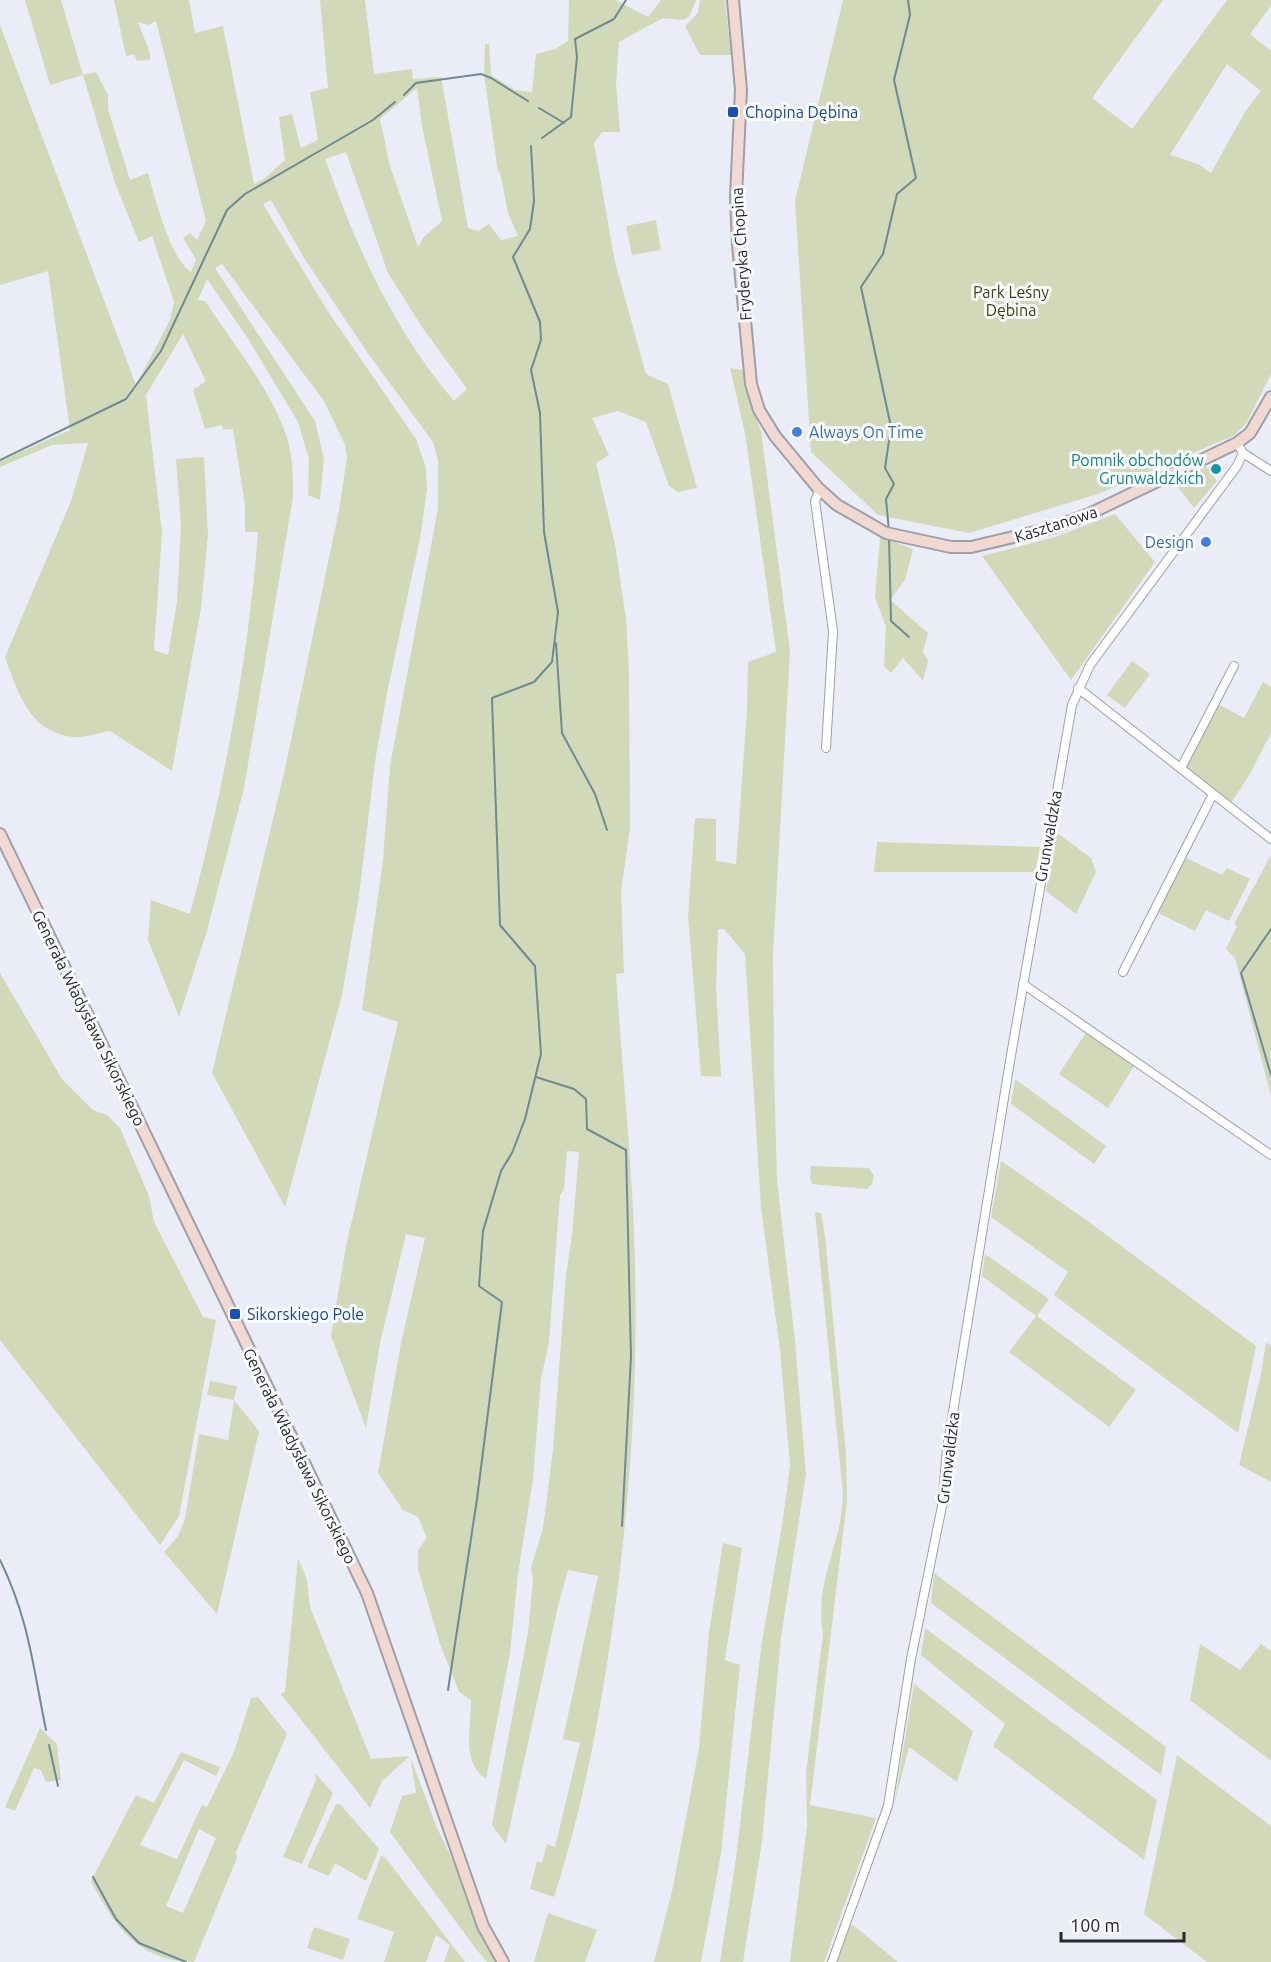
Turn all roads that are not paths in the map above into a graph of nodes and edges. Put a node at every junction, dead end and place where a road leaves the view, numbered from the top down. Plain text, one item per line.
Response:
1 (733, 0) edge
2 (1271, 398) edge
3 (1240, 448) junction
4 (1271, 471) edge
5 (819, 488) junction
6 (1234, 666) dead end
7 (1078, 688) junction
8 (826, 748) dead end
9 (1181, 768) junction
10 (1213, 794) junction
11 (0, 834) edge
12 (1271, 838) edge
13 (1123, 972) dead end
14 (1023, 984) junction
15 (1271, 1155) edge
16 (503, 1962) edge
17 (832, 1962) edge

1 - 5 street, Fryderyka Chopina
2 - 3 street, Kasztanowa
3 - 4 street
3 - 5 street, Kasztanowa
3 - 7 street, Grunwaldzka
5 - 8 street
6 - 9 street
7 - 9 street
7 - 14 street, Grunwaldzka
9 - 10 street
10 - 12 street
10 - 13 street
11 - 16 street, Generała Władysława Sikorskiego
14 - 15 street
14 - 17 street, Grunwaldzka

